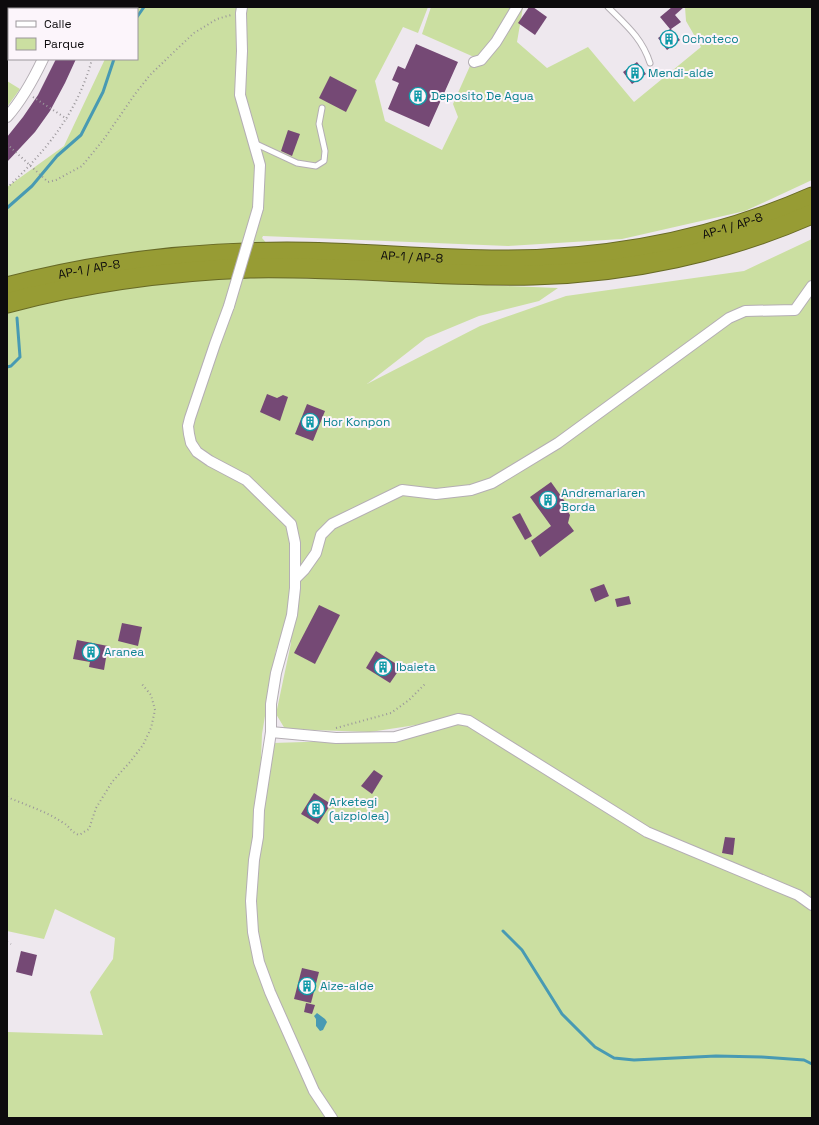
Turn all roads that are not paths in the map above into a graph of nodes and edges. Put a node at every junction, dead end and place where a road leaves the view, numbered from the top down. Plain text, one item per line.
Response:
1 (517, 7) edge
2 (608, 7) edge
3 (241, 10) edge
4 (43, 60) edge
5 (474, 62) dead end
6 (650, 63) dead end
7 (322, 108) dead end
8 (7, 117) edge
9 (253, 143) junction
10 (812, 197) edge
11 (812, 214) edge
12 (812, 286) edge
13 (7, 287) edge
14 (7, 303) edge
15 (296, 578) junction
16 (271, 732) junction
17 (812, 905) edge
18 (332, 1118) edge

1 - 5 street
2 - 6 lane
3 - 9 street
4 - 8 street
7 - 9 lane
9 - 15 street, bridge
10 - 13 highway, AP-1 / AP-8
11 - 14 highway, AP-1 / AP-8
12 - 15 street
15 - 16 street
16 - 17 street
16 - 18 street

